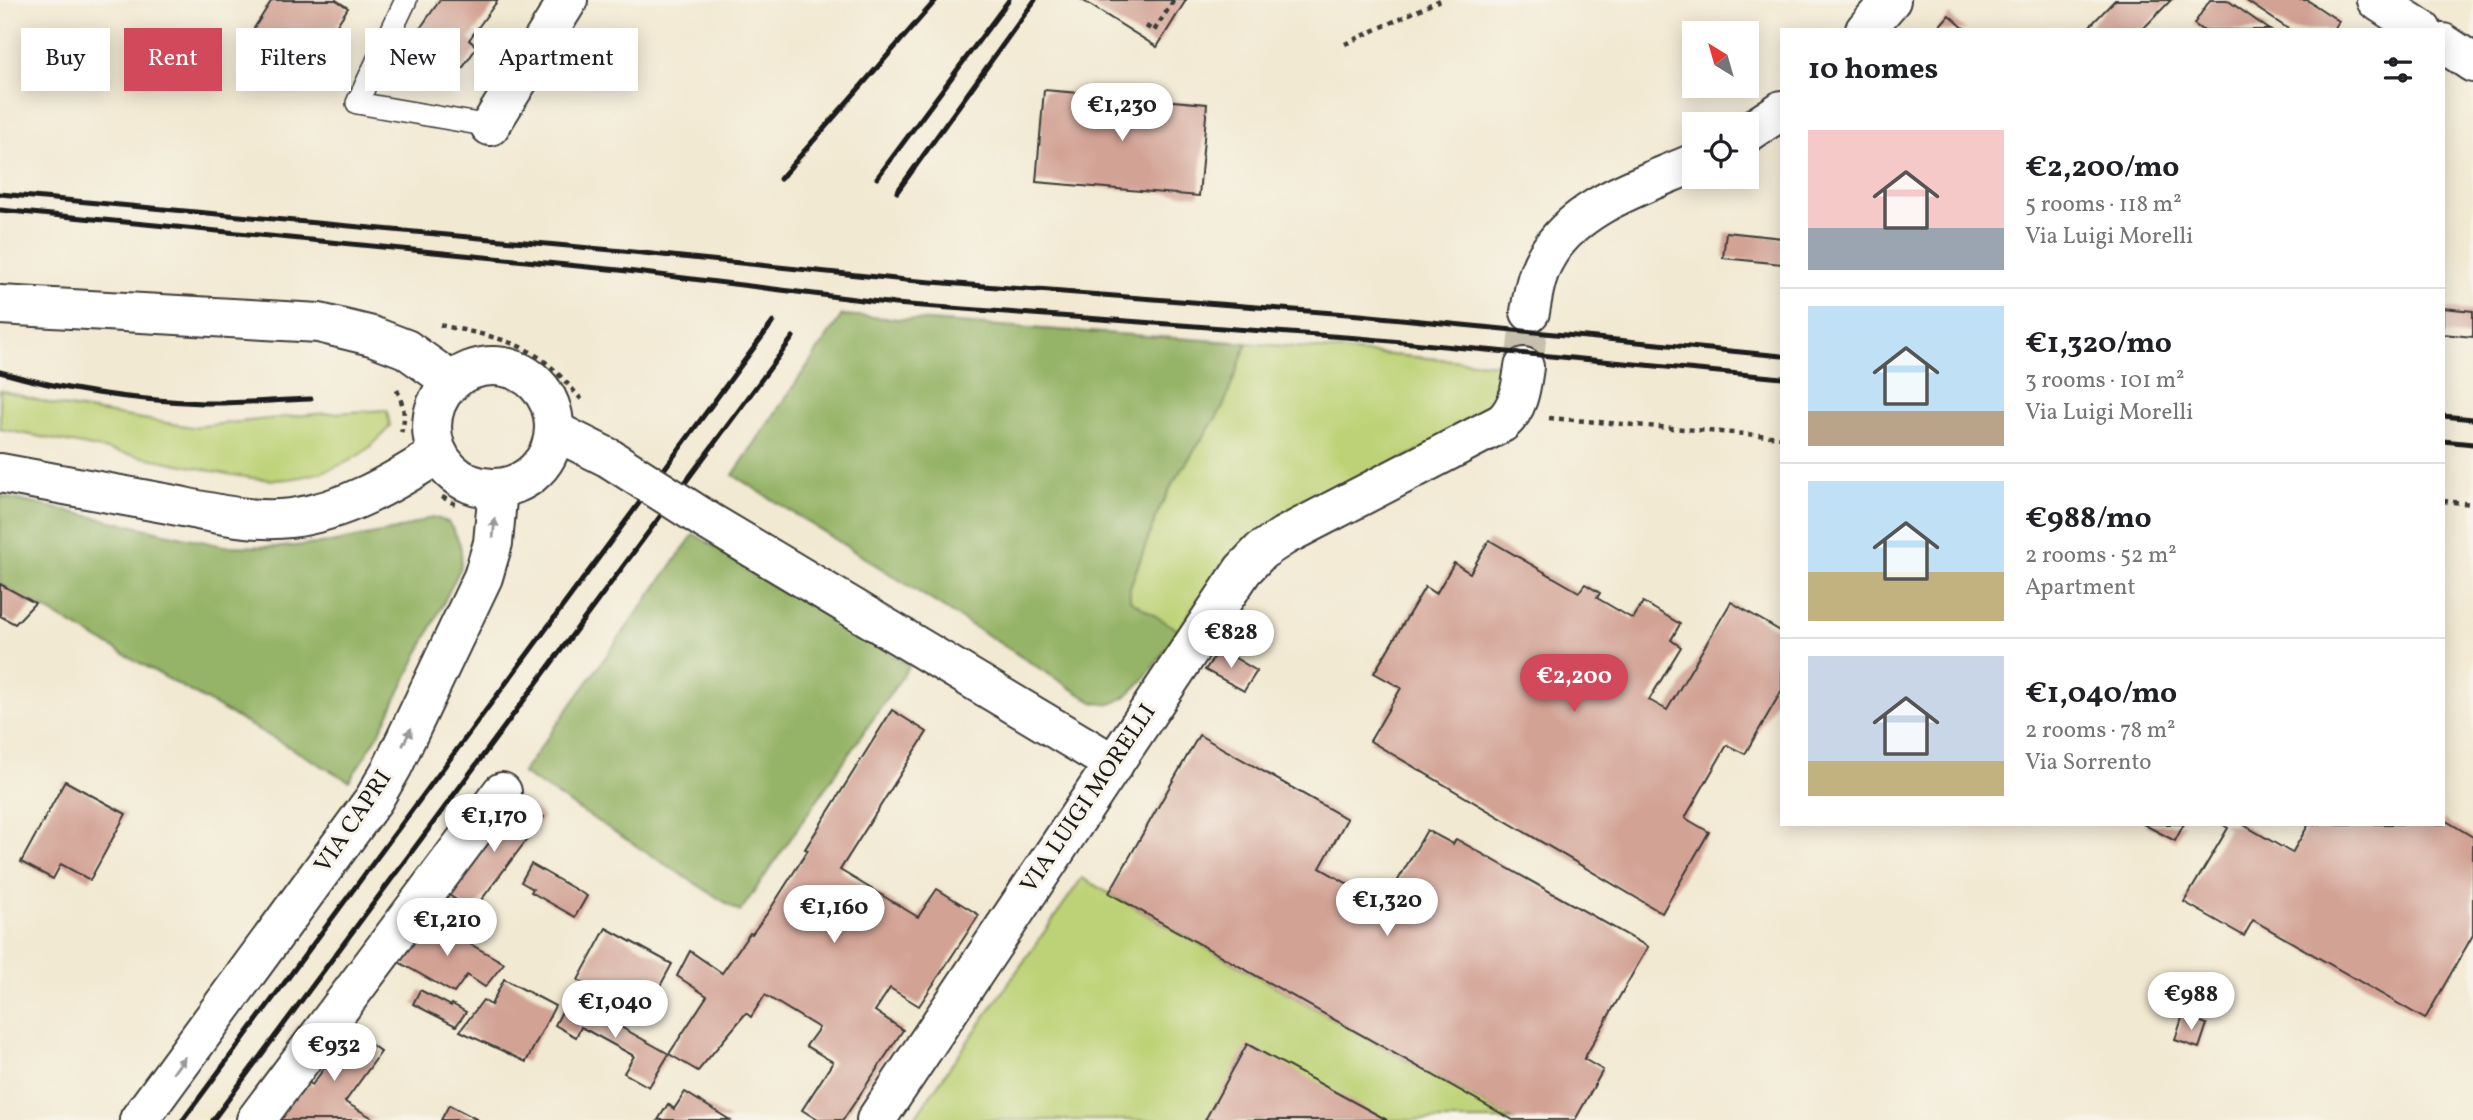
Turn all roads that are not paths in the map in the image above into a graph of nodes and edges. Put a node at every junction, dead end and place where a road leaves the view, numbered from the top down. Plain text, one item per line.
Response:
1 (406, 0) edge
2 (568, 0) edge
3 (1891, 0) edge
4 (2376, 0) edge
5 (1867, 28) edge
6 (2419, 28) edge
7 (2445, 44) edge
8 (2473, 63) edge
9 (1780, 111) edge
10 (1759, 125) edge
11 (490, 126) joint
12 (1682, 168) edge
13 (0, 305) edge
14 (1530, 312) tunnel mouth
15 (451, 381) junction
16 (1521, 385) tunnel mouth
17 (555, 431) junction
18 (438, 454) junction
19 (0, 473) edge
20 (498, 488) junction
21 (1114, 764) junction
22 (502, 792) dead end
23 (139, 1120) edge
24 (256, 1120) edge
25 (876, 1120) edge

1 - 11 lane
2 - 11 street
3 - 5 street
4 - 6 street
7 - 8 street
9 - 10 street
12 - 14 street
13 - 15 street
15 - 17 street
15 - 18 street
16 - 21 street, VIA LUIGI MORELLI
17 - 20 street
17 - 21 street, bridge
18 - 19 street
18 - 20 street
23 -> 20 street, VIA CAPRI
21 - 25 street, VIA LUIGI MORELLI
22 - 24 street

